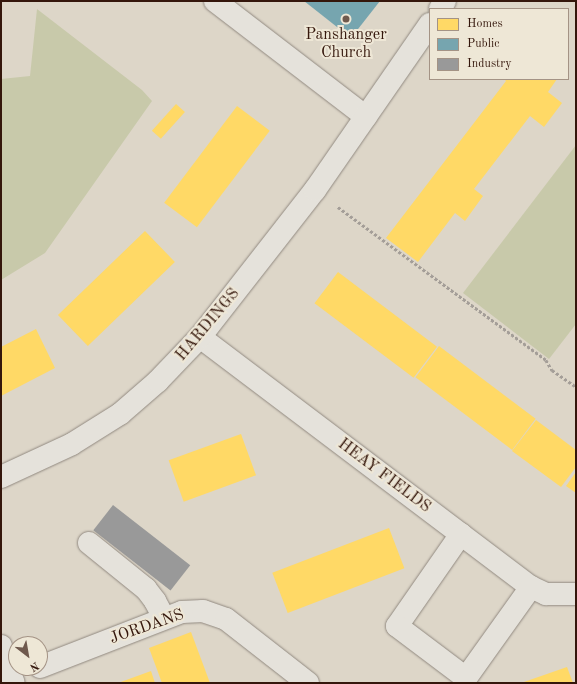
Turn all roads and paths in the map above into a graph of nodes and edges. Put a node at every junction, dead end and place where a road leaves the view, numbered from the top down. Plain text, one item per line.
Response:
1 (215, 1) edge
2 (429, 25) edge
3 (366, 117) junction
4 (315, 190) junction
5 (200, 337) junction
6 (576, 387) edge
7 (1, 477) edge
8 (461, 534) junction
9 (89, 543) dead end
10 (531, 587) junction
11 (576, 594) edge
12 (164, 618) junction
13 (1, 646) edge
14 (48, 664) edge
15 (13, 680) edge
16 (308, 683) edge

1 - 3 street
2 - 3 street, HARDINGS
3 - 4 street, HARDINGS
4 - 5 street, HARDINGS
4 - 6 path
5 - 7 street, HARDINGS
5 - 8 street, HEAY FIELDS
8 - 10 street, HEAY FIELDS
8 - 10 street
9 - 12 street
10 - 11 street, HEAY FIELDS
12 - 14 street, JORDANS
12 - 16 street, JORDANS
13 - 15 street

